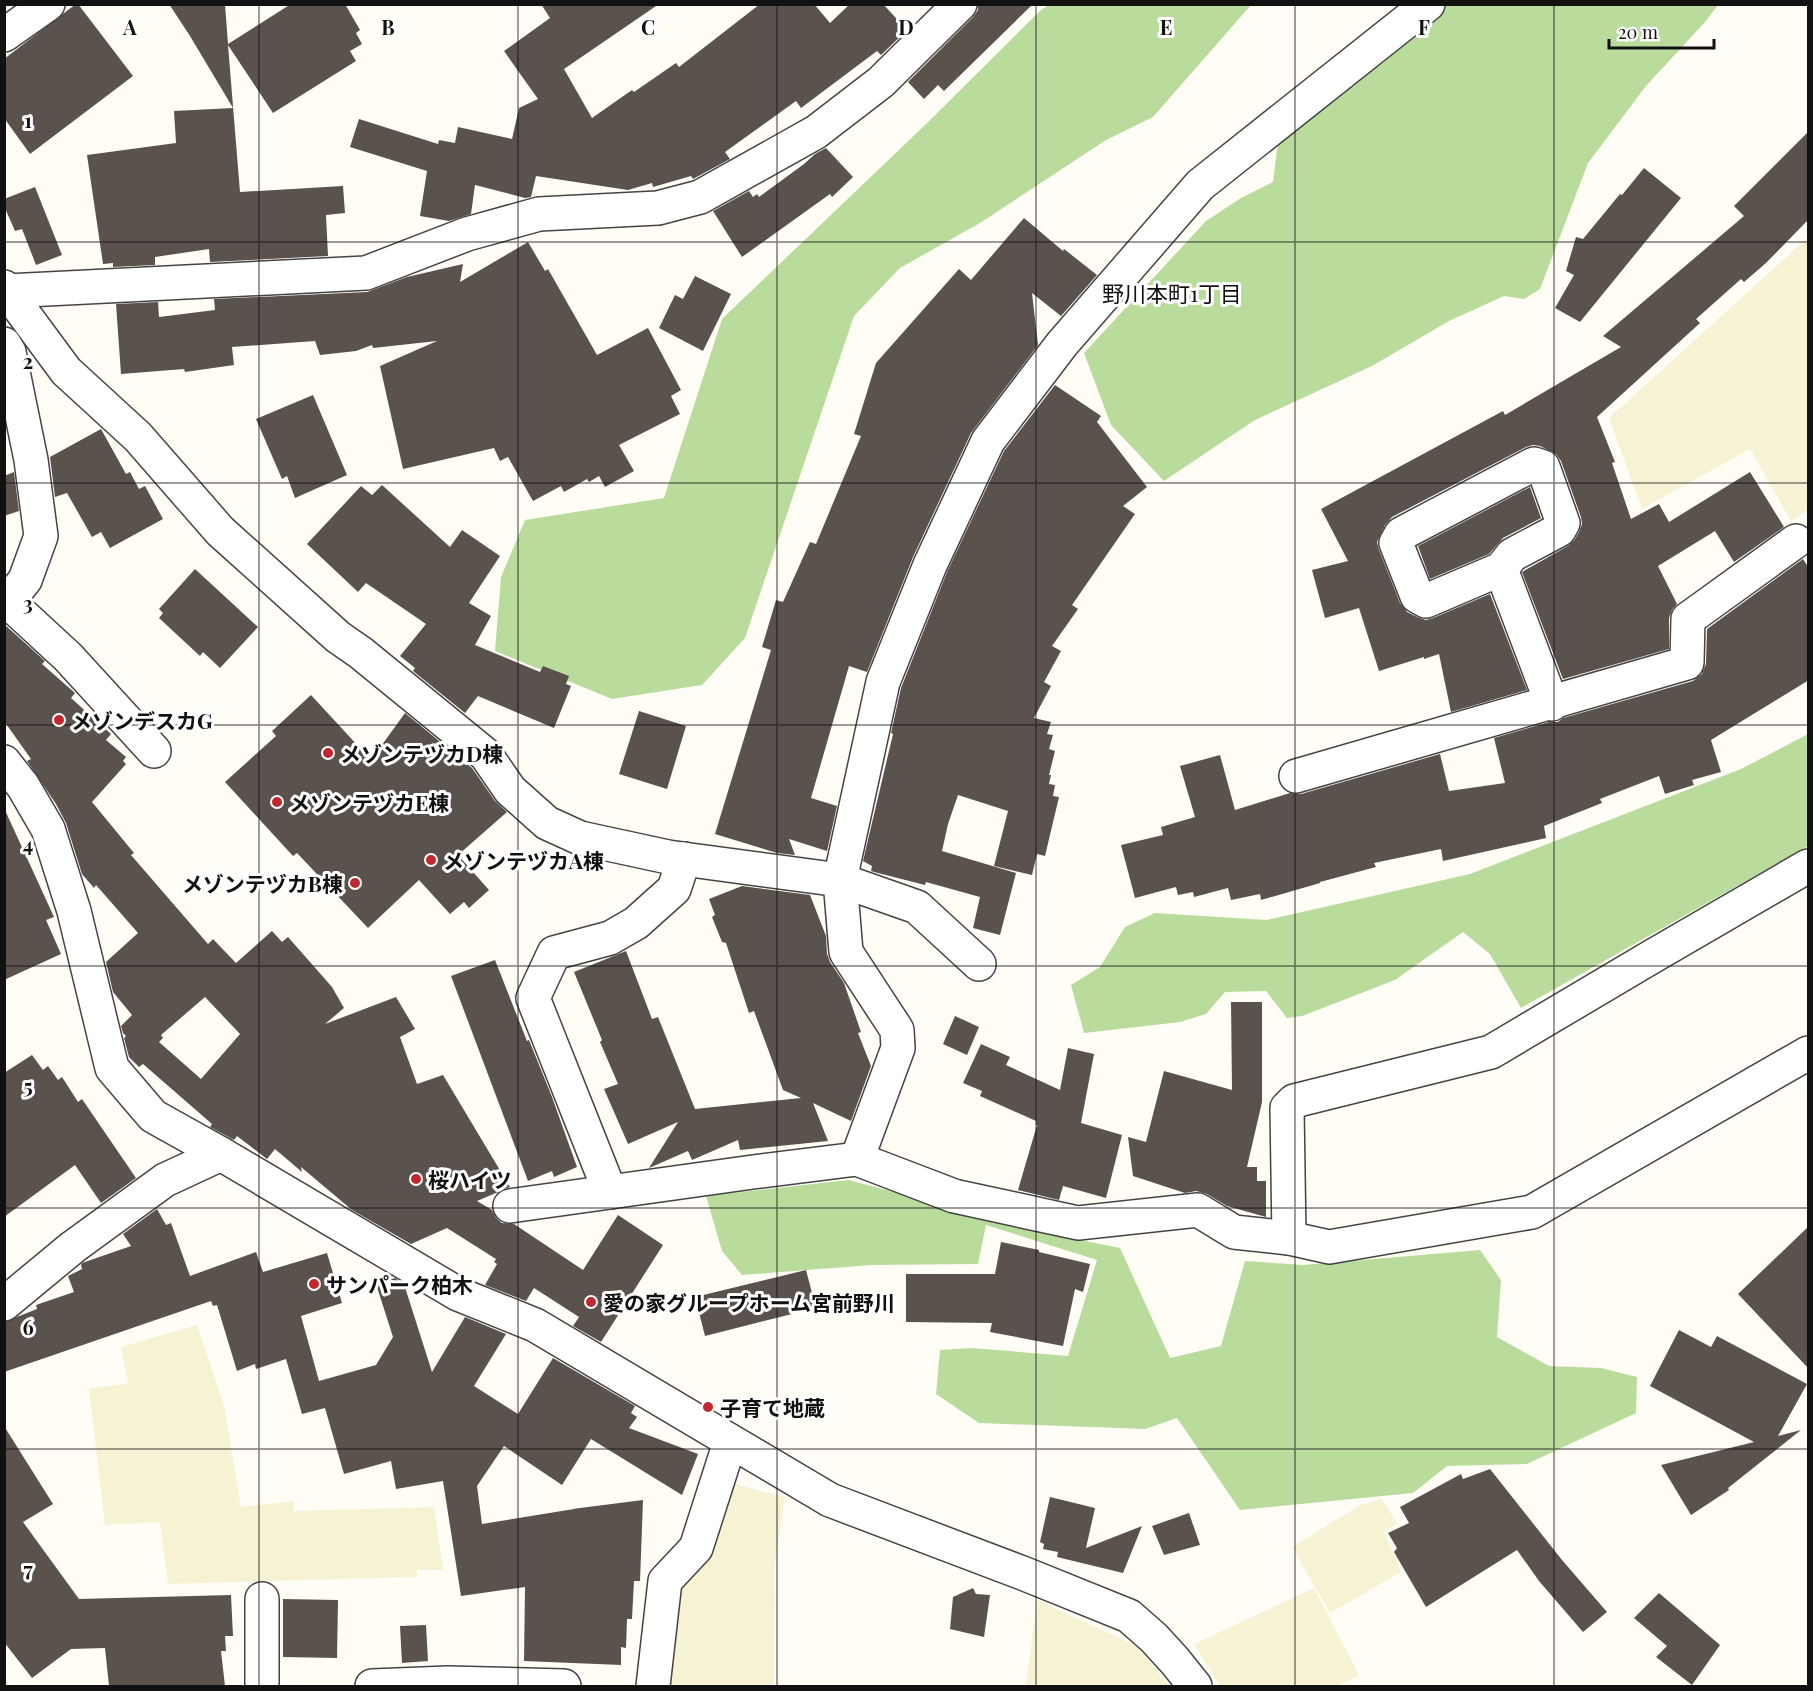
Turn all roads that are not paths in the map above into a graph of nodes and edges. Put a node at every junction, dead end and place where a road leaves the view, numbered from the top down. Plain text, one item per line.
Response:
1 (48, 4) edge
2 (960, 4) edge
3 (1428, 4) edge
4 (4, 35) edge
5 (6, 289) edge
6 (4, 344) edge
7 (1796, 541) dead end
8 (1501, 569) junction
9 (6, 602) edge
10 (1552, 704) junction
11 (154, 751) dead end
12 (4, 762) edge
13 (1296, 777) dead end
14 (684, 859) junction
15 (1809, 866) edge
16 (840, 880) junction
17 (979, 964) dead end
18 (1809, 1053) edge
19 (222, 1154) junction
20 (857, 1160) junction
21 (610, 1192) junction
22 (510, 1206) dead end
23 (1289, 1238) junction
24 (4, 1304) edge
25 (729, 1442) junction
26 (262, 1599) dead end
27 (262, 1686) edge
28 (372, 1686) edge
29 (564, 1686) edge
30 (653, 1686) edge
31 (1195, 1686) edge

1 - 4 street
2 - 5 street
3 - 16 street
5 - 14 street
6 - 9 street
7 - 10 street
8 - 8 street
8 - 10 street
9 - 11 street
10 - 13 street
12 - 19 street
14 - 16 street
14 - 21 street
15 - 23 street
16 - 17 street
16 - 20 street
18 - 23 street
19 - 24 street
19 - 25 street
20 - 21 street
20 - 23 street
21 - 22 street
25 - 30 street
25 - 31 street
26 - 27 street
28 - 29 street

